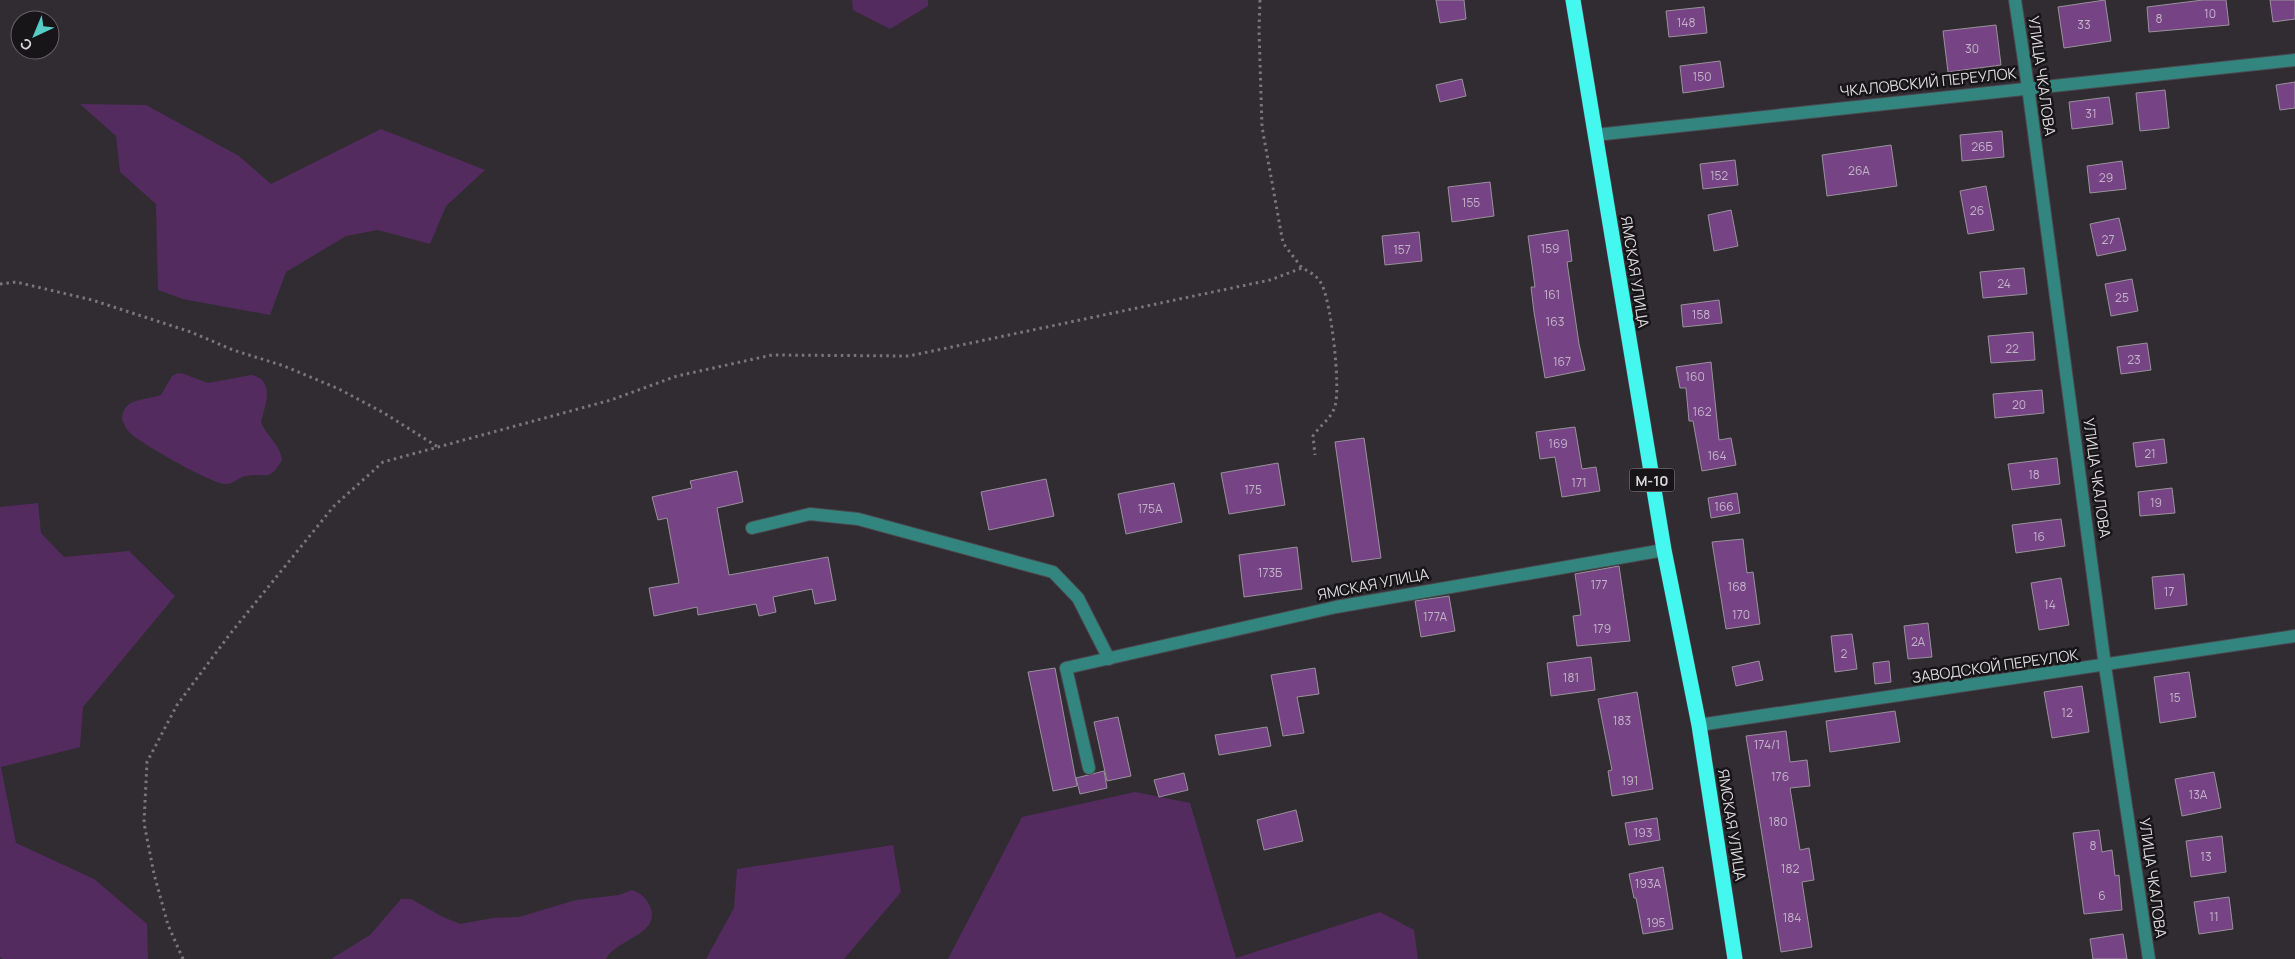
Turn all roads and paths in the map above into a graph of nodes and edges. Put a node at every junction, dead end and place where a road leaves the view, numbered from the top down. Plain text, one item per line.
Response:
1 (1260, 0) edge
2 (1573, 0) edge
3 (2015, 0) edge
4 (2295, 60) edge
5 (2028, 88) junction
6 (1594, 135) junction
7 (1302, 268) junction
8 (0, 284) edge
9 (439, 447) junction
10 (1315, 455) dead end
11 (752, 528) dead end
12 (1664, 550) junction
13 (2295, 636) edge
14 (1115, 658) junction
15 (2105, 666) junction
16 (1699, 725) junction
17 (1089, 768) dead end
18 (183, 959) edge
19 (1735, 959) edge
20 (2149, 959) edge

1 - 7 path
2 - 6 highway, ЯМСКАЯ УЛИЦА / М-10
3 - 5 street, УЛИЦА ЧКАЛОВА
4 - 5 street, ЧКАЛОВСКИЙ ПЕРЕУЛОК
5 - 6 street, ЧКАЛОВСКИЙ ПЕРЕУЛОК
5 - 15 street, УЛИЦА ЧКАЛОВА
6 - 12 highway, ЯМСКАЯ УЛИЦА / М-10
7 - 9 path
7 - 10 path
8 - 9 path
9 - 18 path
11 - 14 street
12 - 14 street, ЯМСКАЯ УЛИЦА
12 - 16 highway, ЯМСКАЯ УЛИЦА / М-10
13 - 15 street, ЗАВОДСКОЙ ПЕРЕУЛОК
14 - 17 street, ЯМСКАЯ УЛИЦА
15 - 16 street, ЗАВОДСКОЙ ПЕРЕУЛОК
15 - 20 street, УЛИЦА ЧКАЛОВА
16 - 19 highway, ЯМСКАЯ УЛИЦА / М-10

